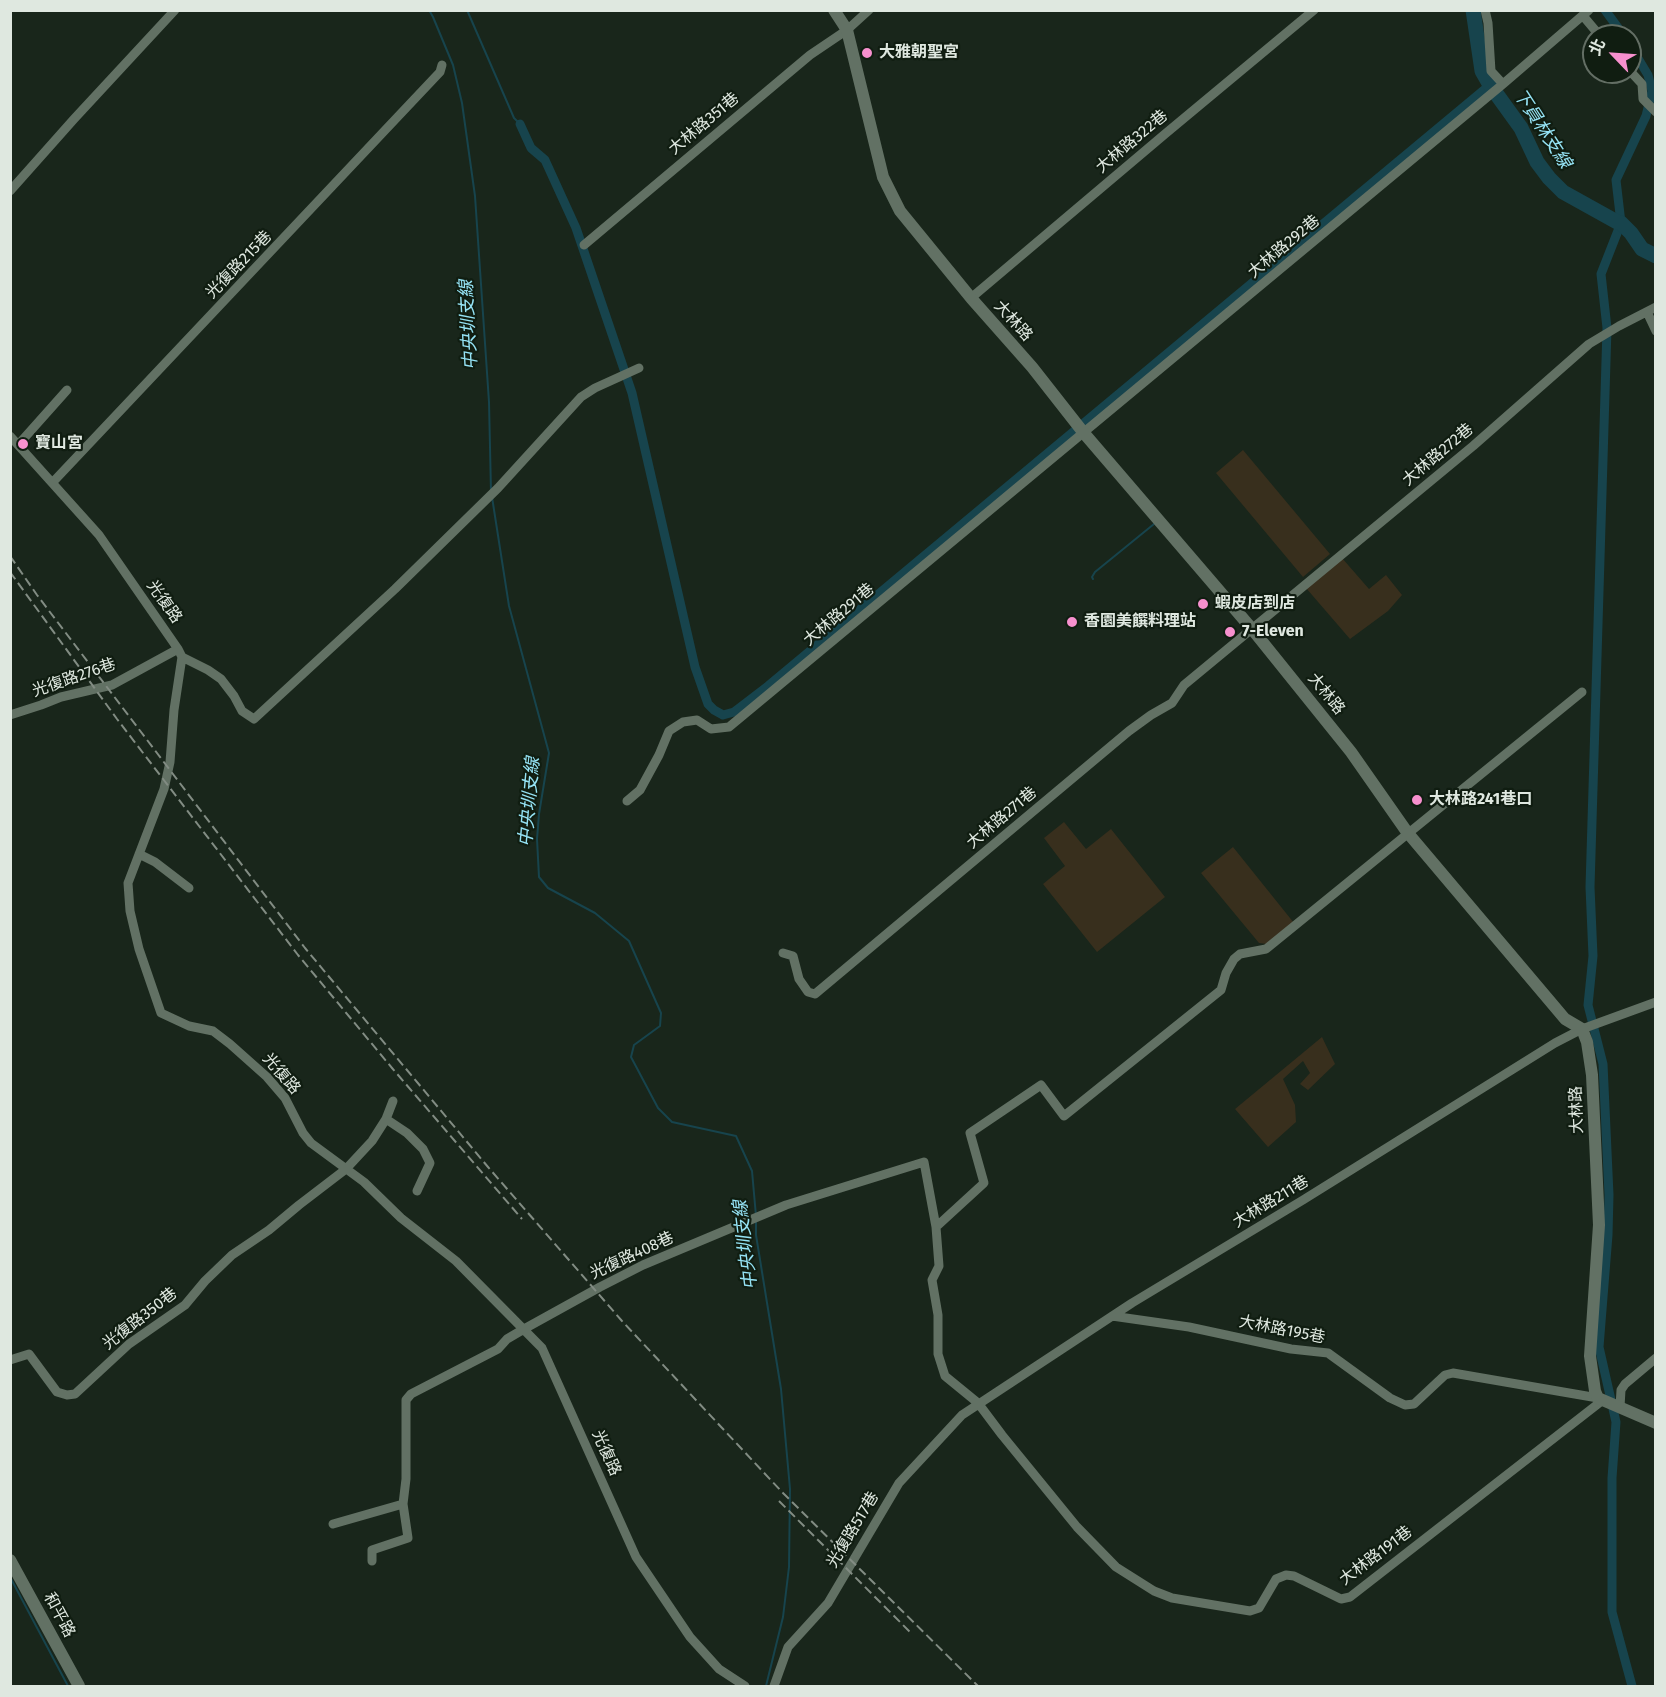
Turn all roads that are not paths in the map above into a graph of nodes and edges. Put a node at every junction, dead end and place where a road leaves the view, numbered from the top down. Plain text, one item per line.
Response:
1 (175, 10) edge
2 (834, 10) edge
3 (869, 10) edge
4 (1314, 10) edge
5 (1485, 10) edge
6 (1587, 14) edge
7 (847, 30) junction
8 (442, 65) dead end
9 (1503, 84) junction
10 (1642, 84) edge
11 (1656, 112) edge
12 (10, 191) edge
13 (584, 245) dead end
14 (971, 298) junction
15 (1651, 310) edge
16 (1656, 331) edge
17 (638, 368) dead end
18 (67, 390) dead end
19 (1083, 432) junction
20 (10, 436) edge
21 (18, 445) junction
22 (53, 482) junction
23 (1252, 629) junction
24 (180, 653) junction
25 (1582, 692) dead end
26 (10, 715) edge
27 (627, 801) dead end
28 (1407, 832) junction
29 (139, 854) junction
30 (189, 888) dead end
31 (783, 953) dead end
32 (1656, 1002) edge
33 (1582, 1029) junction
34 (393, 1101) dead end
35 (386, 1119) junction
36 (346, 1169) junction
37 (417, 1191) dead end
38 (936, 1227) junction
39 (1112, 1316) junction
40 (524, 1329) junction
41 (1656, 1358) edge
42 (10, 1360) edge
43 (1602, 1399) junction
44 (978, 1403) junction
45 (1620, 1407) junction
46 (1656, 1423) edge
47 (403, 1504) junction
48 (333, 1524) dead end
49 (10, 1560) edge
50 (372, 1561) dead end
51 (79, 1686) edge
52 (746, 1686) edge
53 (774, 1686) edge

1 - 12 street
2 - 7 street, 大林路
3 - 7 street, 大林路351巷
4 - 14 street, 大林路322巷
5 - 9 street
6 - 9 street, 大林路292巷
7 - 13 street, 大林路351巷
7 - 14 street, 大林路
8 - 22 street, 光復路215巷
9 - 19 street, 大林路292巷
10 - 11 street
14 - 19 street, 大林路
15 - 16 street
15 - 23 street, 大林路272巷
17 - 24 street
18 - 21 street
19 - 23 street, 大林路
19 - 27 street, 大林路291巷
20 - 21 street, 光復路
21 - 22 street, 光復路
22 - 24 street, 光復路
23 - 28 street, 大林路
23 - 31 street, 大林路271巷
24 - 26 street, 光復路276巷
24 - 29 street, 光復路
25 - 28 street
28 - 33 street, 大林路
28 - 38 street
29 - 30 street
29 - 36 street, 光復路
32 - 33 street, 大林路211巷
33 - 39 street, 大林路211巷
33 - 43 street, 大林路
34 - 35 street
35 - 36 street
35 - 37 street
36 - 40 street, 光復路
36 - 42 street, 光復路350巷
38 - 40 street, 光復路408巷
38 - 44 street
39 - 43 street, 大林路195巷
39 - 44 street, 大林路211巷
40 - 47 street, 光復路408巷
40 - 52 street, 光復路
41 - 45 street
43 - 44 street, 大林路191巷
43 - 45 street
44 - 53 street, 光復路517巷
45 - 46 street
47 - 48 street
47 - 50 street, 光復路408巷
49 - 51 street, 和平路

